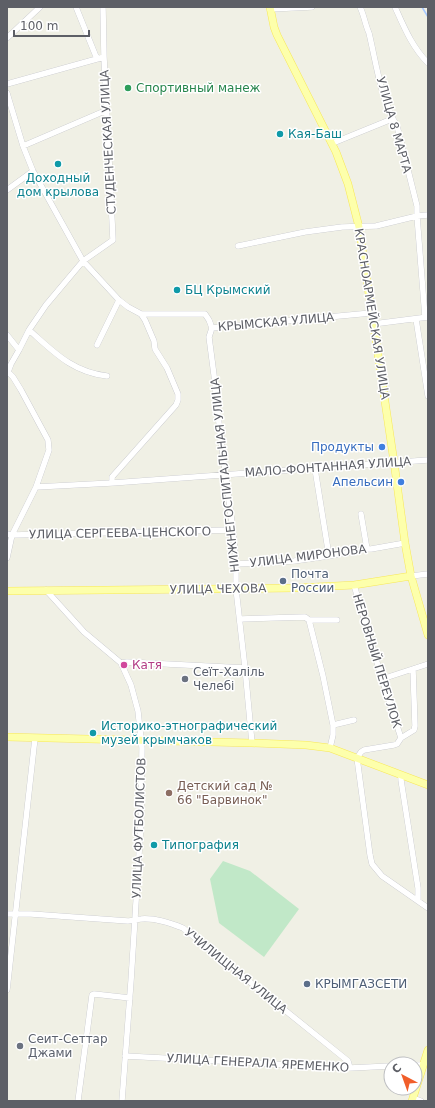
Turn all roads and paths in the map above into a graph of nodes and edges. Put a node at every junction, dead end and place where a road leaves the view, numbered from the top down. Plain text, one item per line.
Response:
1 (40, 7) edge
2 (76, 7) edge
3 (103, 7) edge
4 (312, 7) edge
5 (360, 7) edge
6 (395, 7) edge
7 (270, 8) edge
8 (7, 38) edge
9 (104, 57) junction
10 (97, 59) junction
11 (428, 63) edge
12 (7, 84) edge
13 (7, 92) edge
14 (107, 110) junction
15 (13, 112) junction
16 (7, 115) edge
17 (392, 119) junction
18 (333, 144) junction
19 (23, 146) junction
20 (33, 171) junction
21 (7, 190) edge
22 (428, 215) edge
23 (417, 216) junction
24 (359, 227) junction
25 (238, 246) dead end
26 (83, 261) junction
27 (119, 300) junction
28 (371, 313) junction
29 (141, 314) junction
30 (427, 317) edge
31 (416, 319) junction
32 (373, 324) junction
33 (212, 328) junction
34 (29, 330) junction
35 (7, 335) edge
36 (97, 345) dead end
37 (19, 350) junction
38 (8, 372) edge
39 (107, 376) dead end
40 (428, 396) edge
41 (428, 460) edge
42 (394, 462) junction
43 (315, 469) junction
44 (226, 475) junction
45 (112, 483) junction
46 (36, 487) junction
47 (361, 514) dead end
48 (233, 530) junction
49 (10, 534) edge
50 (405, 543) junction
51 (367, 549) junction
52 (329, 556) junction
53 (7, 558) edge
54 (236, 564) junction
55 (428, 574) edge
56 (411, 576) junction
57 (354, 584) junction
58 (236, 589) junction
59 (46, 590) junction
60 (7, 591) edge
61 (240, 619) junction
62 (309, 620) junction
63 (337, 620) dead end
64 (428, 635) edge
65 (121, 664) junction
66 (428, 664) edge
67 (245, 668) junction
68 (413, 669) junction
69 (382, 679) junction
70 (354, 720) dead end
71 (333, 725) junction
72 (7, 737) edge
73 (35, 738) junction
74 (401, 738) junction
75 (141, 740) junction
76 (252, 742) junction
77 (330, 748) junction
78 (357, 758) junction
79 (401, 775) junction
80 (428, 785) edge
81 (418, 901) junction
82 (428, 908) edge
83 (7, 914) edge
84 (15, 914) junction
85 (135, 920) junction
86 (7, 990) edge
87 (130, 998) junction
88 (428, 1050) edge
89 (125, 1056) junction
90 (423, 1065) edge
91 (383, 1066) edge
92 (350, 1068) junction
93 (413, 1099) edge
94 (78, 1101) edge
95 (122, 1101) edge
96 (421, 1101) edge

1 - 8 street
2 - 10 street
3 - 9 street, СТУДЕНЧЕСКАЯ УЛИЦА
4 - 7 street
5 - 17 street, УЛИЦА 8 МАРТА
6 - 11 street
7 - 18 main road, КРАСНОАРМЕЙСКАЯ УЛИЦА
9 - 10 street
9 - 14 street, СТУДЕНЧЕСКАЯ УЛИЦА
10 - 12 street
13 - 15 street
14 - 19 street
14 - 26 street, СТУДЕНЧЕСКАЯ УЛИЦА
15 - 16 street
15 - 19 street
17 - 18 street
17 - 23 street, УЛИЦА 8 МАРТА
18 - 24 main road, КРАСНОАРМЕЙСКАЯ УЛИЦА
19 - 20 street
20 - 21 street
20 - 26 street
22 - 23 street
23 - 24 street
23 - 30 street, УЛИЦА 8 МАРТА
24 - 25 street
24 - 28 main road, КРАСНОАРМЕЙСКАЯ УЛИЦА
26 - 27 street
26 - 34 street
27 - 29 street
27 - 36 street
28 - 32 main road, КРАСНОАРМЕЙСКАЯ УЛИЦА
28 - 33 street, КРЫМСКАЯ УЛИЦА
29 - 33 street, КРЫМСКАЯ УЛИЦА
29 - 45 street
30 - 31 street
31 - 32 street
31 - 40 street
32 - 42 main road, КРАСНОАРМЕЙСКАЯ УЛИЦА
33 - 44 street, НИЖНЕГОСПИТАЛЬНАЯ УЛИЦА
34 - 37 street
34 - 39 street
35 - 37 street
37 - 38 street
38 - 46 street
41 - 42 street, МАЛО-ФОНТАННАЯ УЛИЦА
42 - 43 street, МАЛО-ФОНТАННАЯ УЛИЦА
42 - 50 main road, КРАСНОАРМЕЙСКАЯ УЛИЦА
43 - 44 street, МАЛО-ФОНТАННАЯ УЛИЦА
43 - 52 street
44 - 45 street, МАЛО-ФОНТАННАЯ УЛИЦА
44 - 48 street, НИЖНЕГОСПИТАЛЬНАЯ УЛИЦА
45 - 46 street, МАЛО-ФОНТАННАЯ УЛИЦА
46 - 49 street
47 - 51 street
48 - 49 street, УЛИЦА СЕРГЕЕВА-ЦЕНСКОГО
48 - 54 street, НИЖНЕГОСПИТАЛЬНАЯ УЛИЦА
49 - 53 street
50 - 51 street, УЛИЦА МИРОНОВА
50 - 56 main road, КРАСНОАРМЕЙСКАЯ УЛИЦА
51 - 52 street, УЛИЦА МИРОНОВА
52 - 54 street, УЛИЦА МИРОНОВА
54 - 58 street, НИЖНЕГОСПИТАЛЬНАЯ УЛИЦА
55 - 56 street, УЛИЦА ЧЕХОВА
56 - 57 main road, УЛИЦА ЧЕХОВА
56 - 64 main road, КРАСНОАРМЕЙСКАЯ УЛИЦА
57 - 58 main road, УЛИЦА ЧЕХОВА
57 - 69 street, НЕРОВНЫЙ ПЕРЕУЛОК
58 - 59 main road, УЛИЦА ЧЕХОВА
58 - 61 street, НИЖНЕГОСПИТАЛЬНАЯ УЛИЦА
59 - 60 main road, УЛИЦА ЧЕХОВА
59 - 65 street, УЛИЦА ФУТБОЛИСТОВ
61 - 62 street
61 - 67 street, НИЖНЕГОСПИТАЛЬНАЯ УЛИЦА
62 - 63 street
62 - 71 street
65 - 67 street
65 - 75 street, УЛИЦА ФУТБОЛИСТОВ
66 - 68 street
67 - 76 street, НИЖНЕГОСПИТАЛЬНАЯ УЛИЦА
68 - 69 street
68 - 74 street
69 - 74 street, НЕРОВНЫЙ ПЕРЕУЛОК
70 - 71 street
71 - 77 street
72 - 73 main road
73 - 75 main road
73 - 84 street
74 - 78 street
75 - 76 main road
75 - 85 street, УЛИЦА ФУТБОЛИСТОВ
76 - 77 main road
77 - 78 main road
78 - 79 main road
78 - 81 street
79 - 80 main road
79 - 81 street
81 - 82 street
83 - 84 street, УЧИЛИЩНАЯ УЛИЦА
84 - 85 street, УЧИЛИЩНАЯ УЛИЦА
84 - 86 street
85 - 87 street, УЛИЦА ФУТБОЛИСТОВ
85 - 92 street, УЧИЛИЩНАЯ УЛИЦА
87 - 89 street, УЛИЦА ФУТБОЛИСТОВ
87 - 94 street
88 - 90 main road
89 - 92 street, УЛИЦА ГЕНЕРАЛА ЯРЕМЕНКО
89 - 95 street, УЛИЦА ФУТБОЛИСТОВ
91 - 92 street, УЛИЦА ГЕНЕРАЛА ЯРЕМЕНКО
93 - 96 street

